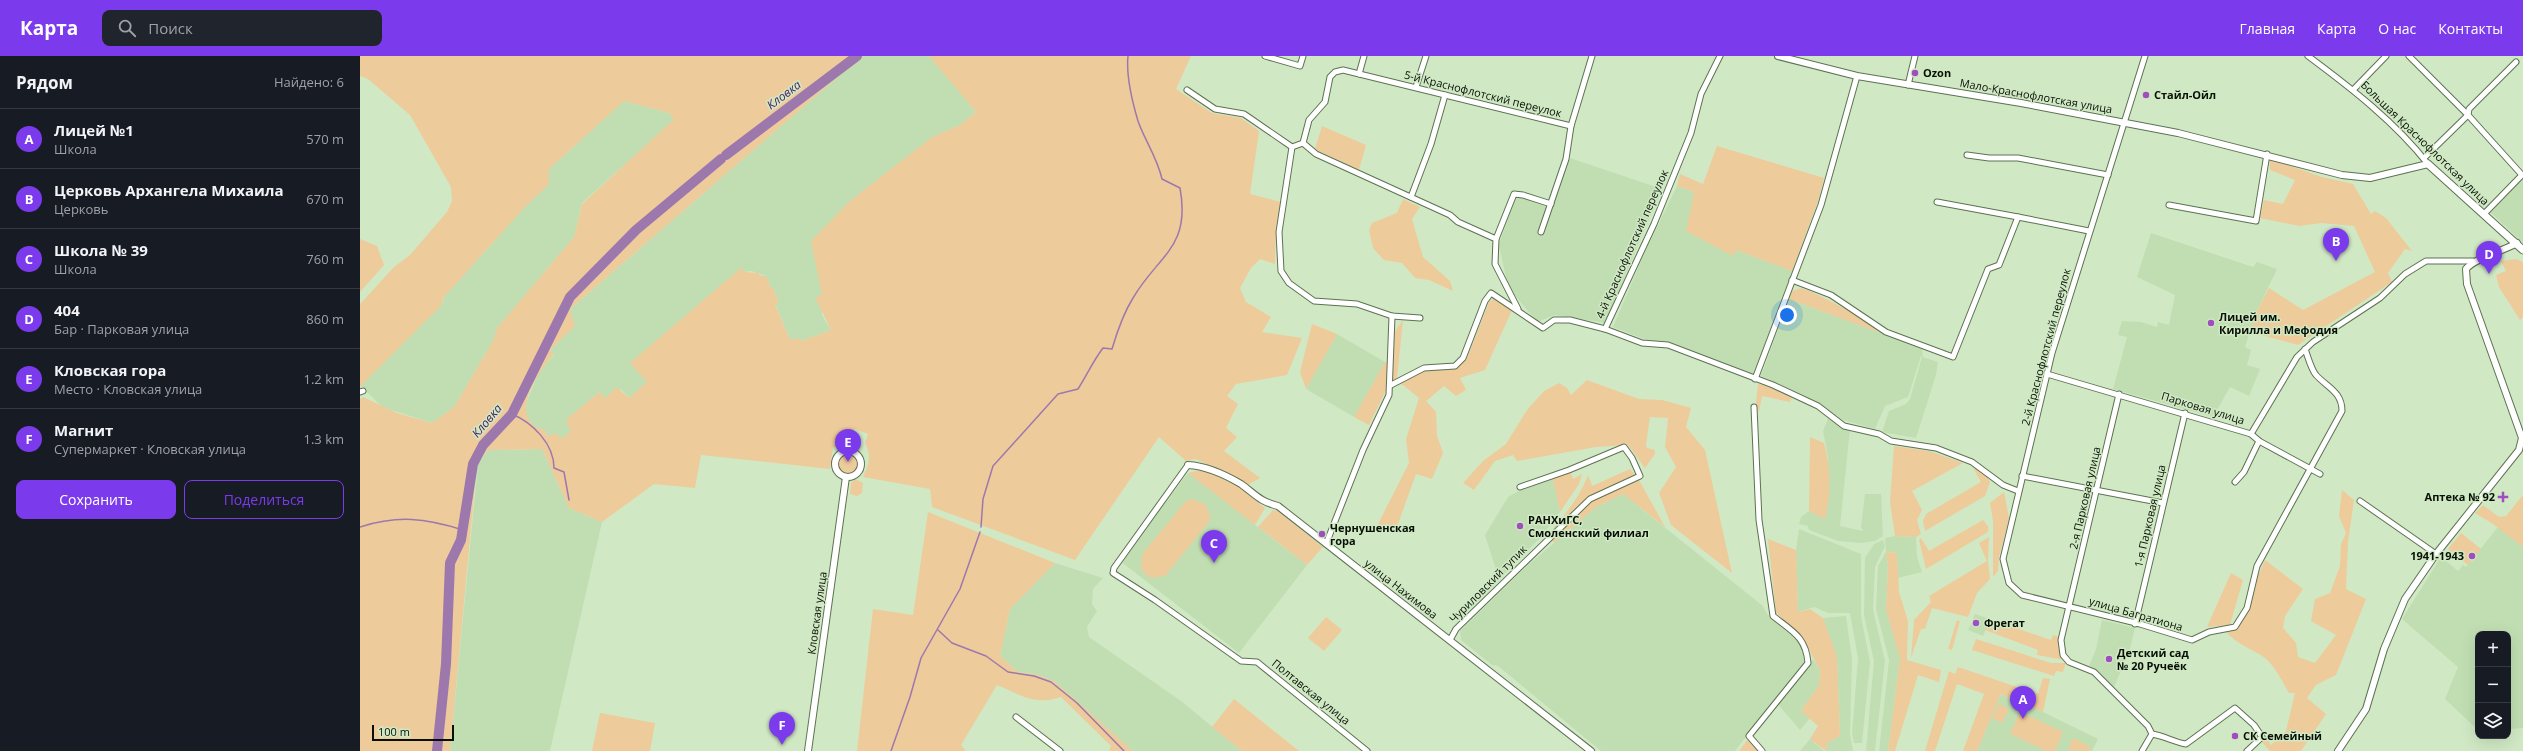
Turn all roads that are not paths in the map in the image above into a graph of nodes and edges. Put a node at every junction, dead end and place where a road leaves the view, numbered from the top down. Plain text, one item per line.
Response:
1 (1265, 56) edge
2 (1303, 56) edge
3 (1364, 56) edge
4 (1426, 56) edge
5 (1592, 56) edge
6 (1720, 56) edge
7 (1778, 56) edge
8 (1915, 56) edge
9 (2145, 56) edge
10 (2308, 56) edge
11 (2386, 56) edge
12 (2409, 56) edge
13 (2516, 62) dead end
14 (1359, 74) junction
15 (1857, 76) junction
16 (1908, 84) junction
17 (1416, 87) junction
18 (2354, 89) junction
19 (1187, 90) dead end
20 (1445, 95) junction
21 (2468, 115) junction
22 (2124, 122) junction
23 (1571, 126) junction
24 (1303, 143) junction
25 (1292, 147) junction
26 (2267, 154) junction
27 (1967, 155) dead end
28 (2426, 161) junction
29 (2108, 175) junction
30 (1411, 197) junction
31 (1937, 202) dead end
32 (1551, 204) junction
33 (2168, 205) dead end
34 (2484, 214) junction
35 (2018, 217) junction
36 (2089, 230) junction
37 (1542, 232) dead end
38 (1496, 239) junction
39 (2516, 243) junction
40 (2523, 250) edge
41 (2473, 261) junction
42 (1792, 280) junction
43 (1520, 311) junction
44 (1392, 316) junction
45 (1420, 318) dead end
46 (1605, 329) junction
47 (2305, 349) junction
48 (2047, 374) junction
49 (1755, 378) junction
50 (1391, 385) junction
51 (2118, 394) junction
52 (1754, 407) dead end
53 (2185, 412) junction
54 (2251, 434) junction
55 (2259, 441) junction
56 (2522, 451) edge
57 (1188, 465) joint
58 (2311, 469) junction
59 (2320, 474) dead end
60 (2022, 476) junction
61 (846, 477) junction
62 (2235, 482) dead end
63 (1520, 487) dead end
64 (2097, 490) junction
65 (2018, 491) junction
66 (2360, 501) dead end
67 (2164, 503) junction
68 (1326, 544) junction
69 (2436, 554) junction
70 (2070, 607) junction
71 (2135, 624) junction
72 (1450, 640) junction
73 (1016, 717) dead end
74 (2152, 734) junction
75 (808, 751) edge
76 (1060, 751) edge
77 (1367, 751) edge
78 (1591, 751) edge
79 (1762, 751) edge
80 (2142, 751) edge
81 (2247, 751) edge
82 (2338, 751) edge

1 - 2 street
3 - 14 street
4 - 17 street
5 - 23 street, 5-й Краснофлотский переулок
6 - 46 street, 4-й Краснофлотский переулок
7 - 15 street, Мало-Краснофлотская улица
8 - 16 street
9 - 22 street, 2-й Краснофлотский переулок
10 - 18 street, Большая Краснофлотская улица
11 - 18 street
12 - 21 street
13 - 21 street
14 - 17 street, 5-й Краснофлотский переулок
14 - 24 street, 5-й Краснофлотский переулок
15 - 16 street, Мало-Краснофлотская улица
15 - 42 street
16 - 22 street, Мало-Краснофлотская улица
17 - 20 street, 5-й Краснофлотский переулок
18 - 28 street, Большая Краснофлотская улица
19 - 25 street
20 - 23 street, 5-й Краснофлотский переулок
20 - 30 street
21 - 28 street
21 - 34 street
22 - 26 street, Мало-Краснофлотская улица
22 - 29 street, 2-й Краснофлотский переулок
23 - 32 street
24 - 25 street
24 - 30 street
25 - 44 street
26 - 28 street, Мало-Краснофлотская улица
26 - 33 street
27 - 29 street
28 - 34 main road, Большая Краснофлотская улица
29 - 36 street, 2-й Краснофлотский переулок
30 - 38 street
31 - 35 street
32 - 37 street
32 - 38 street
34 - 39 main road, Большая Краснофлотская улица
35 - 36 street
35 - 42 street
36 - 48 street, 2-й Краснофлотский переулок
38 - 43 street
39 - 40 main road, Большая Краснофлотская улица
39 - 41 street, Парковая улица
41 - 47 street, Парковая улица
41 - 56 street
42 - 49 street
43 - 46 street, 4-й Краснофлотский переулок
43 - 50 street, 4-й Краснофлотский переулок
44 - 45 street
44 - 50 street
46 - 49 street, 4-й Краснофлотский переулок
47 - 54 street, Парковая улица
47 - 58 street, улица Багратиона
48 - 51 street, Парковая улица
48 - 60 street, 2-й Краснофлотский переулок
49 - 65 street, 4-й Краснофлотский переулок
50 - 68 street
51 - 53 street, Парковая улица
51 - 64 street, 2-я Парковая улица
52 - 79 street
53 - 54 street, Парковая улица
53 - 67 street, 1-я Парковая улица
54 - 55 street
55 - 58 street
55 - 62 street
56 - 69 street
57 - 68 street, улица Нахимова
57 - 77 street, Полтавская улица
58 - 59 street
58 - 71 street, улица Багратиона
60 - 64 street
60 - 65 street, 2-й Краснофлотский переулок
61 - 61 street
61 - 75 street, Кловская улица
63 - 72 street, Чуриловский тупик
64 - 67 street
64 - 70 street, 2-я Парковая улица
65 - 70 street, 2-й Краснофлотский переулок
66 - 69 street
67 - 71 street, 1-я Парковая улица
68 - 72 street, улица Нахимова
69 - 82 street
70 - 71 street, улица Багратиона
70 - 74 street
72 - 78 street, улица Нахимова
73 - 76 street
74 - 80 street
74 - 81 street

